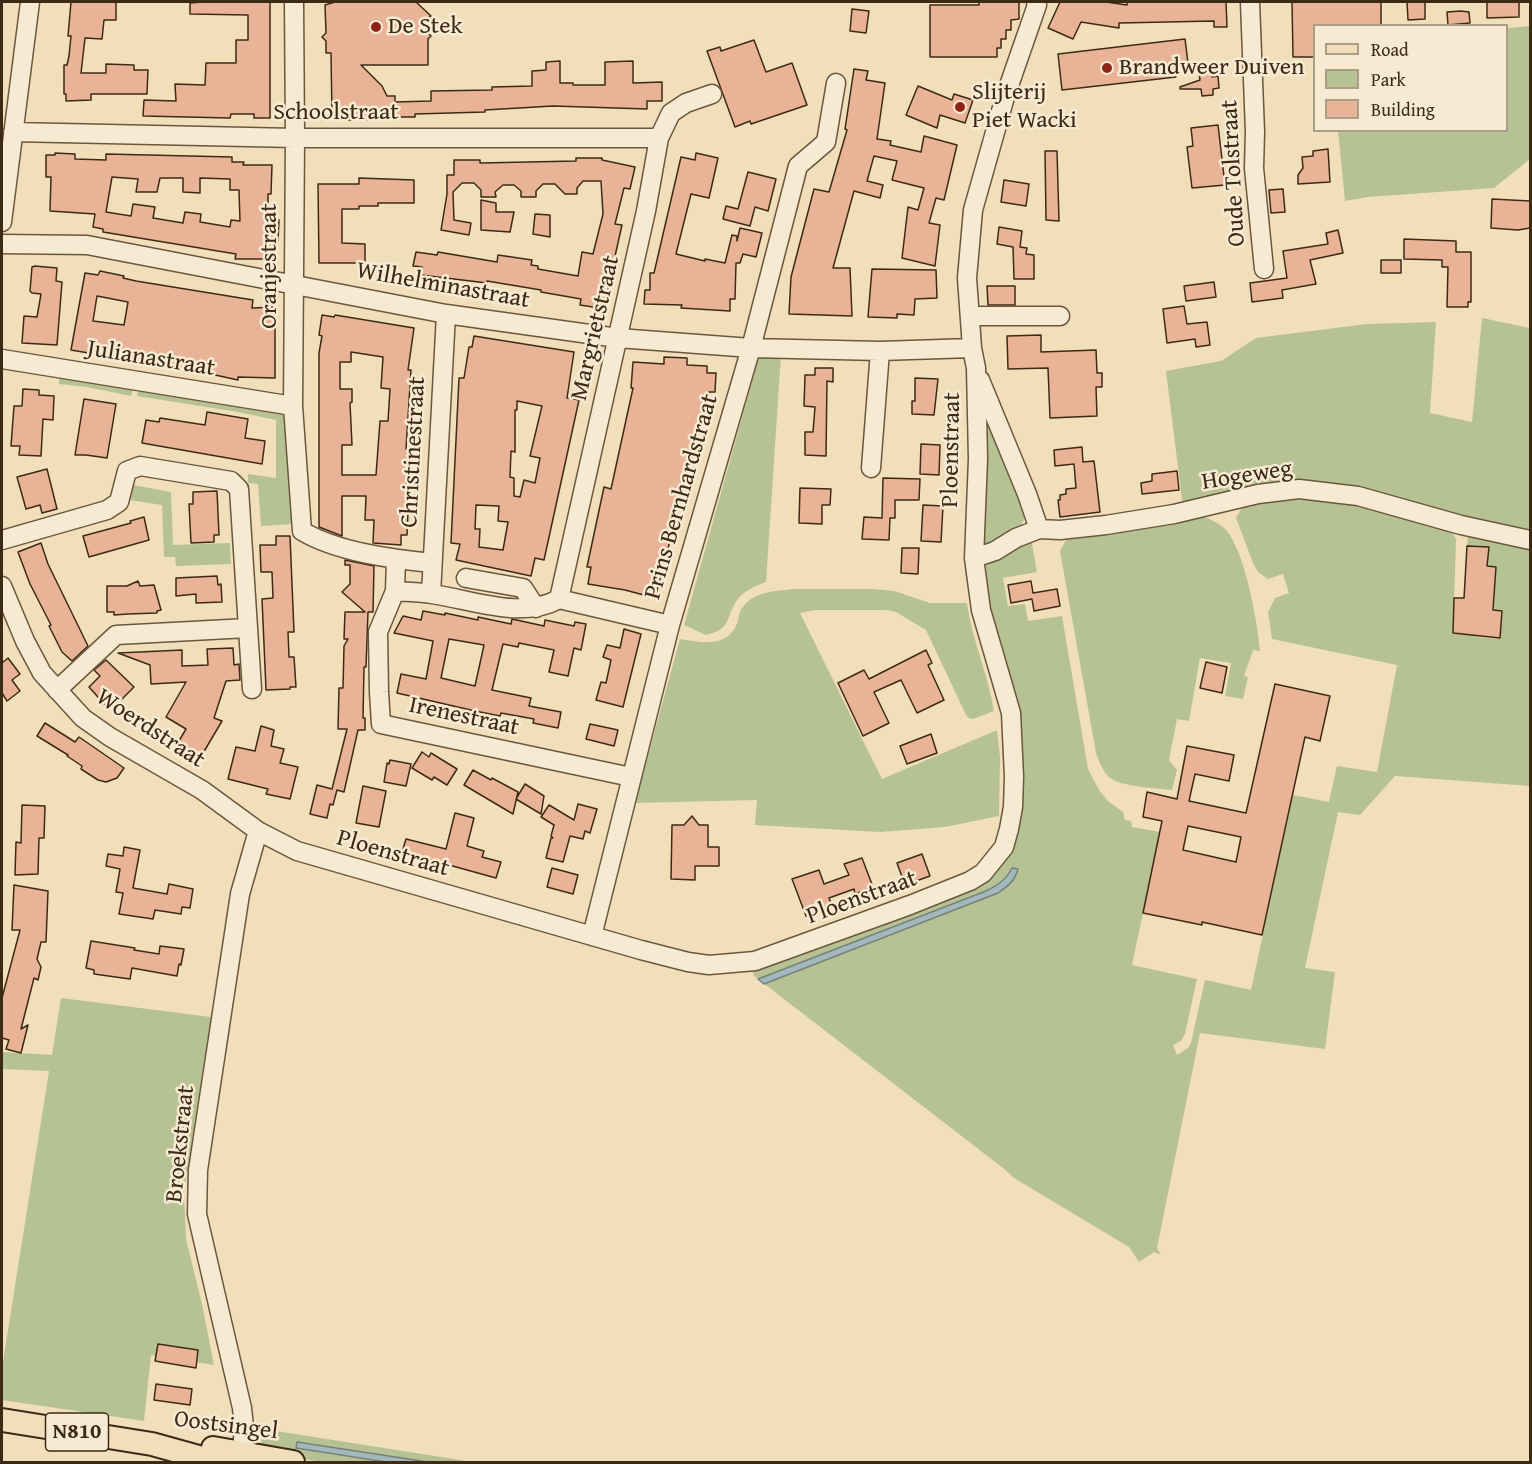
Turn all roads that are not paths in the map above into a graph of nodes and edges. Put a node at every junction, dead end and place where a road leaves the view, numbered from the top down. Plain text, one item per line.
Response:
1 (30, 2) edge
2 (294, 2) edge
3 (1036, 2) edge
4 (1250, 2) edge
5 (836, 83) dead end
6 (712, 94) dead end
7 (12, 132) junction
8 (295, 138) junction
9 (659, 138) junction
10 (2, 222) edge
11 (2, 244) edge
12 (1264, 269) dead end
13 (294, 284) junction
14 (446, 314) junction
15 (971, 316) junction
16 (1060, 316) dead end
17 (618, 338) junction
18 (751, 348) junction
19 (972, 348) junction
20 (880, 351) junction
21 (2, 359) edge
22 (976, 368) junction
23 (293, 406) junction
24 (871, 468) dead end
25 (1039, 529) junction
26 (2, 540) edge
27 (1530, 540) edge
28 (974, 558) junction
29 (396, 559) junction
30 (432, 563) junction
31 (466, 578) dead end
32 (2, 586) edge
33 (395, 591) junction
34 (431, 594) junction
35 (559, 599) junction
36 (536, 608) junction
37 (670, 625) junction
38 (248, 628) junction
39 (252, 689) dead end
40 (57, 690) junction
41 (631, 777) junction
42 (258, 831) junction
43 (592, 936) junction
44 (2, 1420) edge
45 (238, 1459) edge
46 (293, 1462) edge

1 - 7 street
2 - 8 street, Oranjestraat
3 - 15 street, Ploenstraat
4 - 12 street, Oude Tolstraat
5 - 18 street, Prins Bernhardstraat
6 - 9 street, Margrietstraat
7 - 8 street, Schoolstraat
7 - 10 street
8 - 9 street, Schoolstraat
8 - 13 street, Oranjestraat
9 - 17 street, Margrietstraat
11 - 13 street, Wilhelminastraat
13 - 14 street, Wilhelminastraat
13 - 23 street, Oranjestraat
14 - 17 street, Wilhelminastraat
14 - 30 street, Christinestraat
15 - 16 street
15 - 19 street, Ploenstraat
17 - 18 street, Wilhelminastraat
17 - 35 street, Margrietstraat
18 - 20 street, Wilhelminastraat
18 - 37 street, Prins Bernhardstraat
19 - 20 street, Wilhelminastraat
19 - 22 street, Ploenstraat
20 - 24 street
21 - 23 street, Julianastraat
22 - 25 street, Ploenstraat
22 - 28 street, Ploenstraat
23 - 29 street, Oranjestraat
25 - 27 street, Hogeweg
25 - 28 street, Hogeweg
26 - 38 street
28 - 43 street, Ploenstraat
29 - 30 street
29 - 33 street, Irenestraat
30 - 34 street, Christinestraat
31 - 36 street
32 - 40 street, Woerdstraat
33 - 34 street
33 - 41 street, Irenestraat
34 - 36 street
35 - 36 street
35 - 37 street
37 - 41 street, Prins Bernhardstraat
38 - 39 street
38 - 40 street
40 - 42 street, Woerdstraat
41 - 43 street, Prins Bernhardstraat
42 - 43 street, Ploenstraat
42 - 45 street, Broekstraat
44 - 45 main road, Oostsingel / N810
45 - 46 main road, Oostsingel / N810

